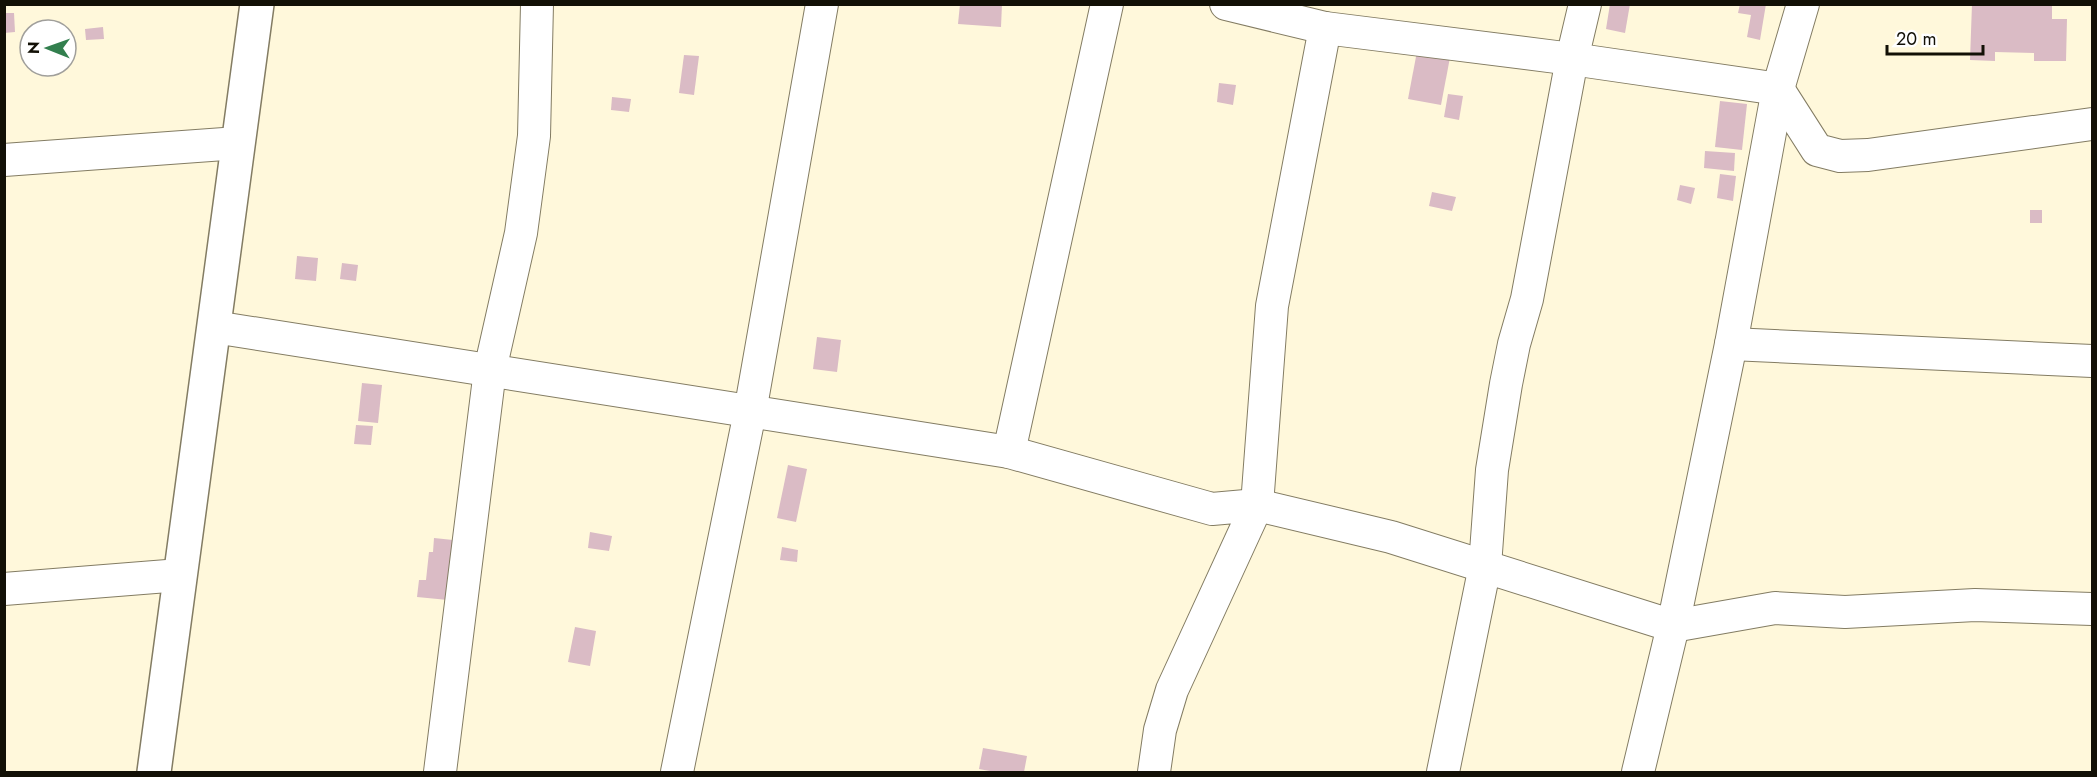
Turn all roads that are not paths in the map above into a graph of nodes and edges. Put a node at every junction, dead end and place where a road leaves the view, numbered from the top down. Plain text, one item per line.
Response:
1 (257, 4) edge
2 (537, 4) edge
3 (822, 4) edge
4 (1107, 4) edge
5 (1226, 4) edge
6 (1585, 4) edge
7 (1803, 4) edge
8 (1325, 28) junction
9 (1572, 59) junction
10 (1778, 88) junction
11 (2092, 124) edge
12 (238, 143) junction
13 (4, 160) edge
14 (214, 327) junction
15 (1731, 344) junction
16 (2092, 361) edge
17 (490, 370) junction
18 (750, 412) junction
19 (1009, 452) junction
20 (1257, 505) junction
21 (1485, 566) junction
22 (180, 575) junction
23 (4, 589) edge
24 (2092, 609) edge
25 (1673, 626) junction
26 (154, 772) edge
27 (440, 772) edge
28 (677, 772) edge
29 (1154, 772) edge
30 (1443, 772) edge
31 (1638, 772) edge

1 - 12 street
2 - 17 street
3 - 18 street
4 - 19 street
5 - 8 street
6 - 9 street
7 - 10 street
8 - 9 street
8 - 20 street
9 - 10 street
9 - 21 street
10 - 11 street
10 - 15 street
12 - 13 street
12 - 14 street
14 - 17 street
14 - 22 street
15 - 16 street
15 - 25 street
17 - 18 street
17 - 27 street
18 - 19 street
18 - 28 street
19 - 20 street
20 - 21 street
20 - 29 street
21 - 25 street
21 - 30 street
22 - 23 street
22 - 26 street
24 - 25 street
25 - 31 street

